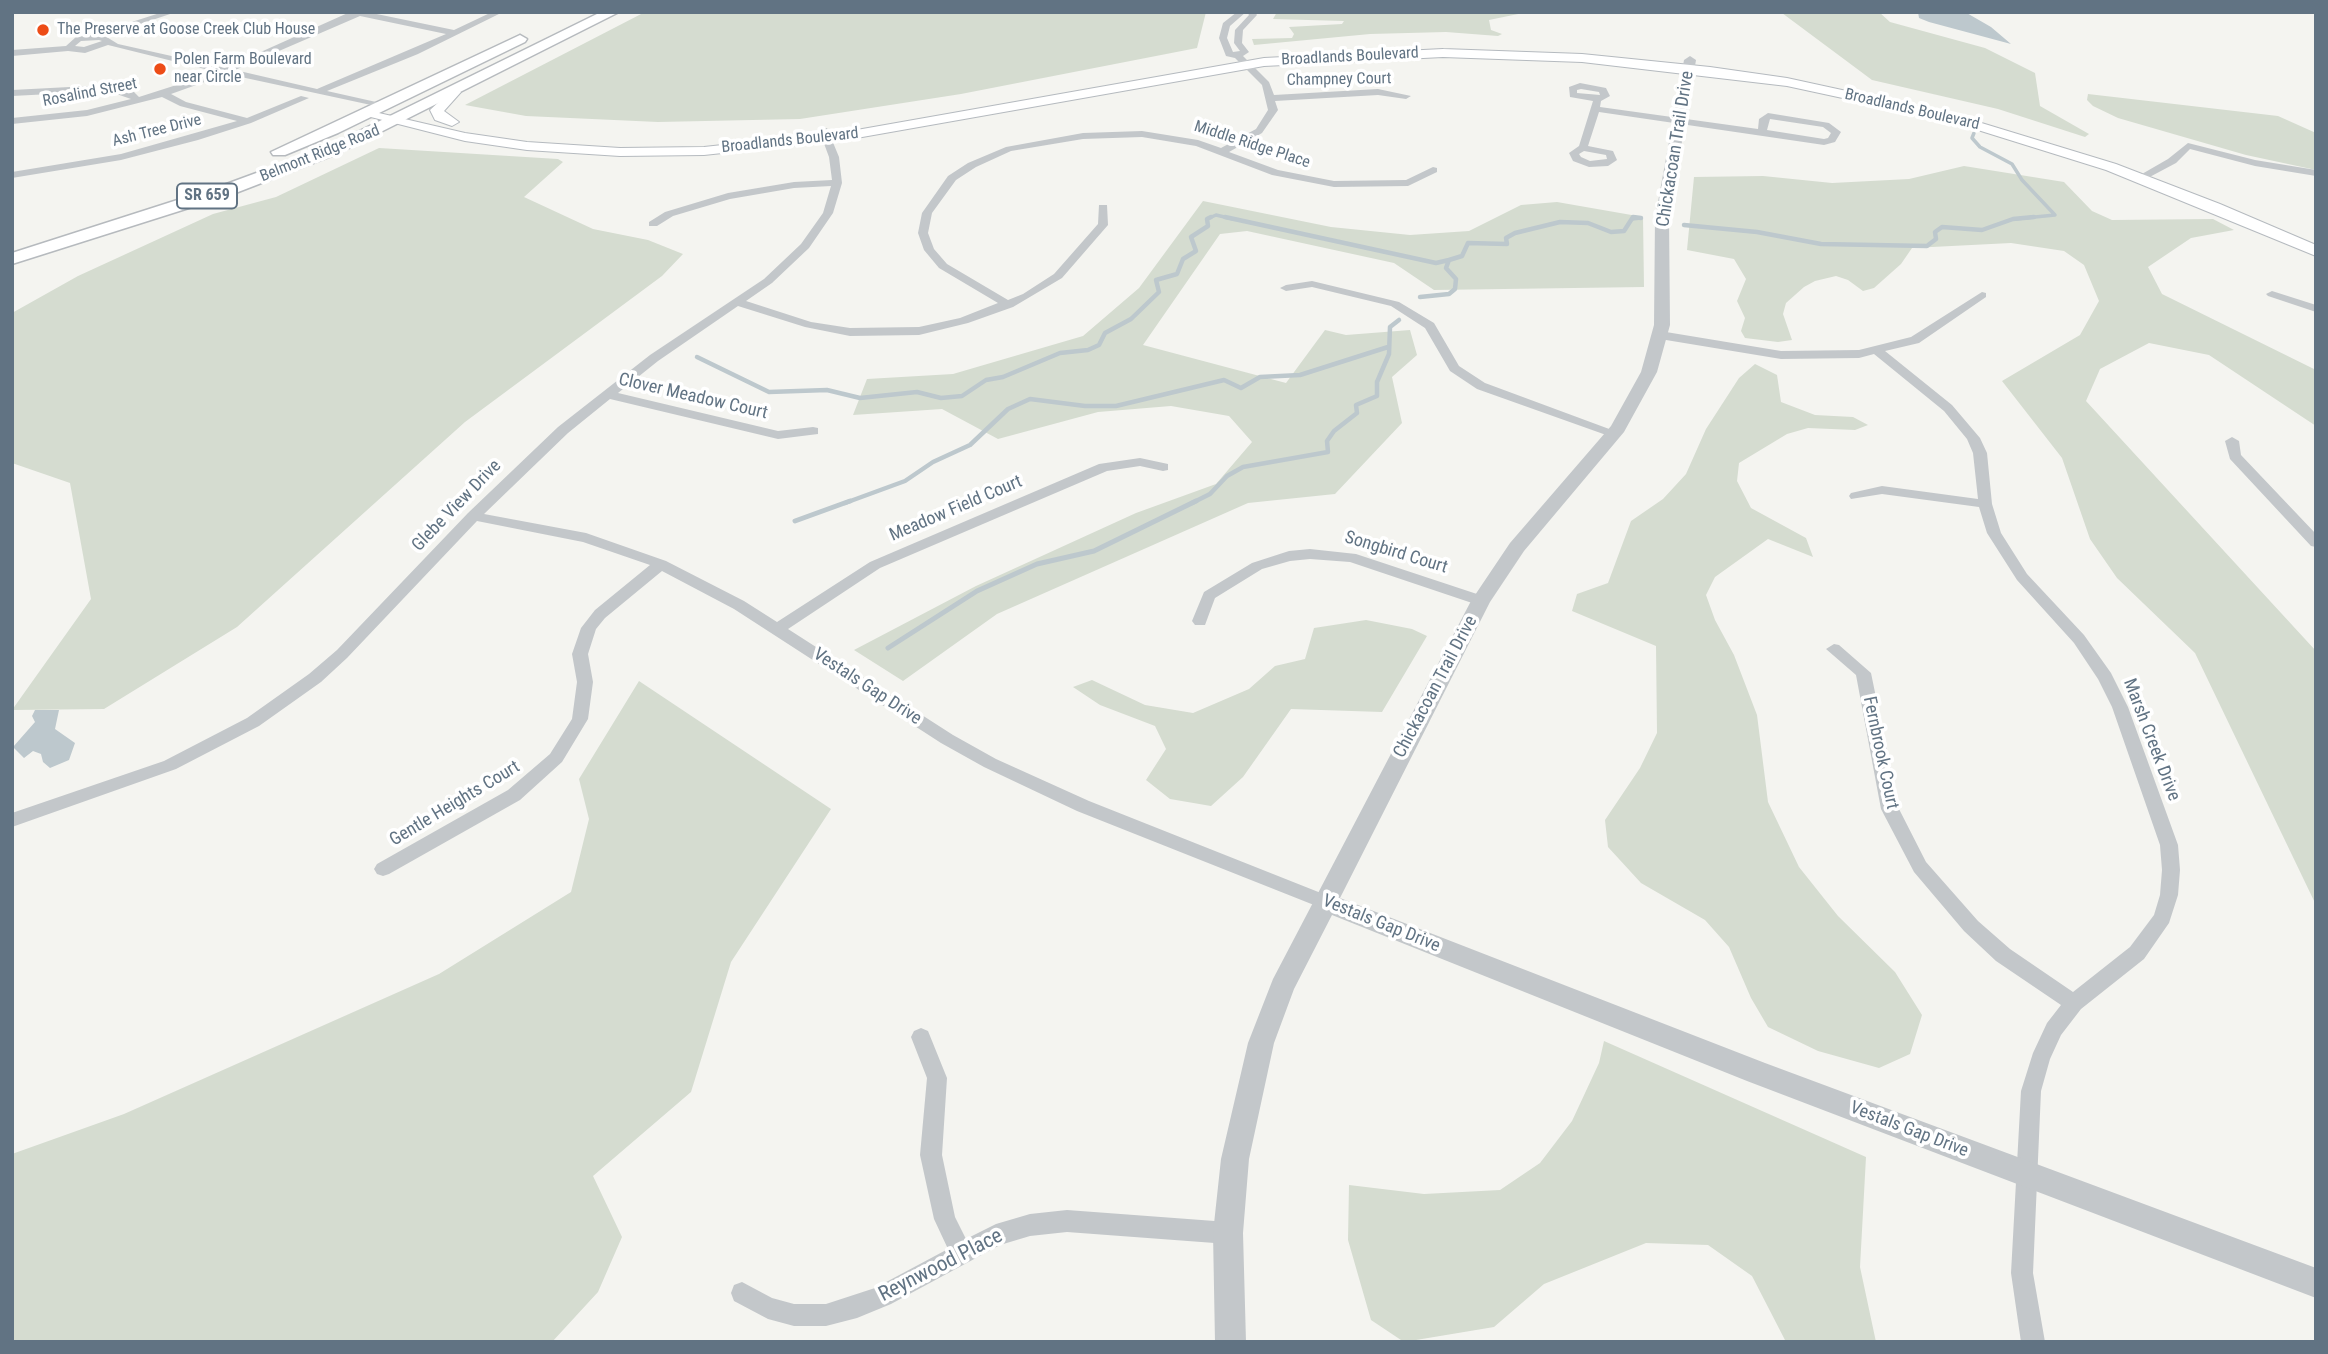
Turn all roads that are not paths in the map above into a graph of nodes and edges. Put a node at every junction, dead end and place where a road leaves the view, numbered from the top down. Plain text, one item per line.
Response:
1 (172, 12) edge
2 (499, 12) edge
3 (612, 12) edge
4 (1242, 12) edge
5 (1251, 12) edge
6 (358, 13) edge
7 (147, 21) junction
8 (538, 30) dead end
9 (455, 33) junction
10 (94, 37) junction
11 (106, 41) junction
12 (71, 45) junction
13 (93, 48) junction
14 (17, 52) edge
15 (1241, 60) junction
16 (1690, 64) junction
17 (226, 71) junction
18 (212, 77) junction
19 (319, 91) junction
20 (454, 92) junction
21 (12, 93) edge
22 (163, 94) junction
23 (1406, 96) dead end
24 (304, 98) junction
25 (1272, 98) junction
26 (138, 101) junction
27 (382, 106) junction
28 (366, 114) junction
29 (405, 117) junction
30 (12, 121) edge
31 (248, 121) junction
32 (1680, 121) junction
33 (452, 122) junction
34 (1762, 132) junction
35 (826, 134) junction
36 (1583, 148) dead end
37 (1223, 151) junction
38 (1433, 170) dead end
39 (2316, 173) edge
40 (12, 175) edge
41 (2147, 175) junction
42 (837, 183) junction
43 (1103, 207) dead end
44 (653, 224) dead end
45 (2316, 239) edge
46 (12, 243) edge
47 (2316, 251) edge
48 (12, 259) edge
49 (1286, 288) dead end
50 (2272, 294) dead end
51 (1982, 295) dead end
52 (737, 302) junction
53 (1009, 305) junction
54 (2316, 309) edge
55 (1660, 335) junction
56 (1878, 351) junction
57 (606, 394) junction
58 (813, 431) dead end
59 (1614, 433) junction
60 (2232, 441) dead end
61 (1163, 467) dead end
62 (1856, 496) dead end
63 (1985, 504) junction
64 (473, 516) junction
65 (2316, 543) edge
66 (661, 564) junction
67 (1481, 601) junction
68 (1200, 621) dead end
69 (777, 629) junction
70 (1834, 649) dead end
71 (12, 820) edge
72 (383, 869) dead end
73 (1325, 902) junction
74 (2074, 1003) junction
75 (921, 1037) dead end
76 (2025, 1175) junction
77 (1228, 1233) junction
78 (961, 1252) junction
79 (2316, 1283) edge
80 (742, 1293) dead end
81 (1231, 1342) edge
82 (2033, 1342) edge

1 - 7 street
2 - 9 street
3 - 20 main road, Belmont Ridge Road / SR 659
4 - 15 street
5 - 15 street
6 - 9 street
6 - 17 street, Rosalind Street
7 - 10 street
7 - 11 street
8 - 27 main road, Belmont Ridge Road / SR 659
9 - 19 street
10 - 11 street
10 - 12 street
11 - 13 street
11 - 17 street
12 - 13 street
12 - 14 street
13 - 18 street
15 - 16 main road, Broadlands Boulevard
15 - 25 street
15 - 35 main road, Broadlands Boulevard
16 - 32 street, Chickacoan Trail Drive
16 - 41 main road, Broadlands Boulevard
17 - 18 street, Rosalind Street
17 - 19 street
18 - 22 street, Rosalind Street
18 - 24 street
19 - 27 street
20 - 29 main road, Belmont Ridge Road / SR 659
20 - 33 main road
21 - 26 street
22 - 26 street, Rosalind Street
22 - 31 street
23 - 25 street, Champney Court
24 - 28 street
24 - 31 street, Ash Tree Drive
25 - 37 street
26 - 30 street, Rosalind Street
27 - 28 main road, Belmont Ridge Road / SR 659
27 - 29 main road, Broadlands Boulevard
28 - 29 main road, Broadlands Boulevard
28 - 46 main road, Belmont Ridge Road / SR 659
29 - 33 main road, Broadlands Boulevard
29 - 35 main road, Broadlands Boulevard
29 - 48 main road, Belmont Ridge Road / SR 659
31 - 40 street, Ash Tree Drive
32 - 34 street
32 - 36 street
32 - 55 street, Chickacoan Trail Drive
33 - 35 main road, Broadlands Boulevard
34 - 34 street
35 - 42 street, Glebe View Drive
37 - 38 street, Middle Ridge Place
37 - 53 street, Middle Ridge Place
39 - 41 street
41 - 45 main road, Broadlands Boulevard
41 - 47 main road, Broadlands Boulevard
42 - 44 street
42 - 52 street, Glebe View Drive
43 - 53 street
49 - 59 street
50 - 54 street
51 - 56 street
52 - 53 street
52 - 57 street, Glebe View Drive
55 - 56 street
55 - 59 street, Chickacoan Trail Drive
56 - 63 street, Marsh Creek Drive
57 - 58 street, Clover Meadow Court
57 - 64 street, Glebe View Drive
59 - 67 street, Chickacoan Trail Drive
60 - 65 street
61 - 69 street, Meadow Field Court
62 - 63 street
63 - 74 street, Marsh Creek Drive
64 - 66 street, Vestals Gap Drive
64 - 71 street, Glebe View Drive
66 - 69 street, Vestals Gap Drive
66 - 72 street, Gentle Heights Court
67 - 68 street, Songbird Court
67 - 73 street, Chickacoan Trail Drive
69 - 73 street, Vestals Gap Drive
70 - 74 street, Fernbrook Court
73 - 76 street, Vestals Gap Drive
73 - 77 street, Chickacoan Trail Drive
74 - 76 street, Marsh Creek Drive
75 - 78 street
76 - 79 street, Vestals Gap Drive
76 - 82 street, Marsh Creek Drive
77 - 78 street, Reynwood Place
77 - 81 street, Chickacoan Trail Drive
78 - 80 street, Reynwood Place

